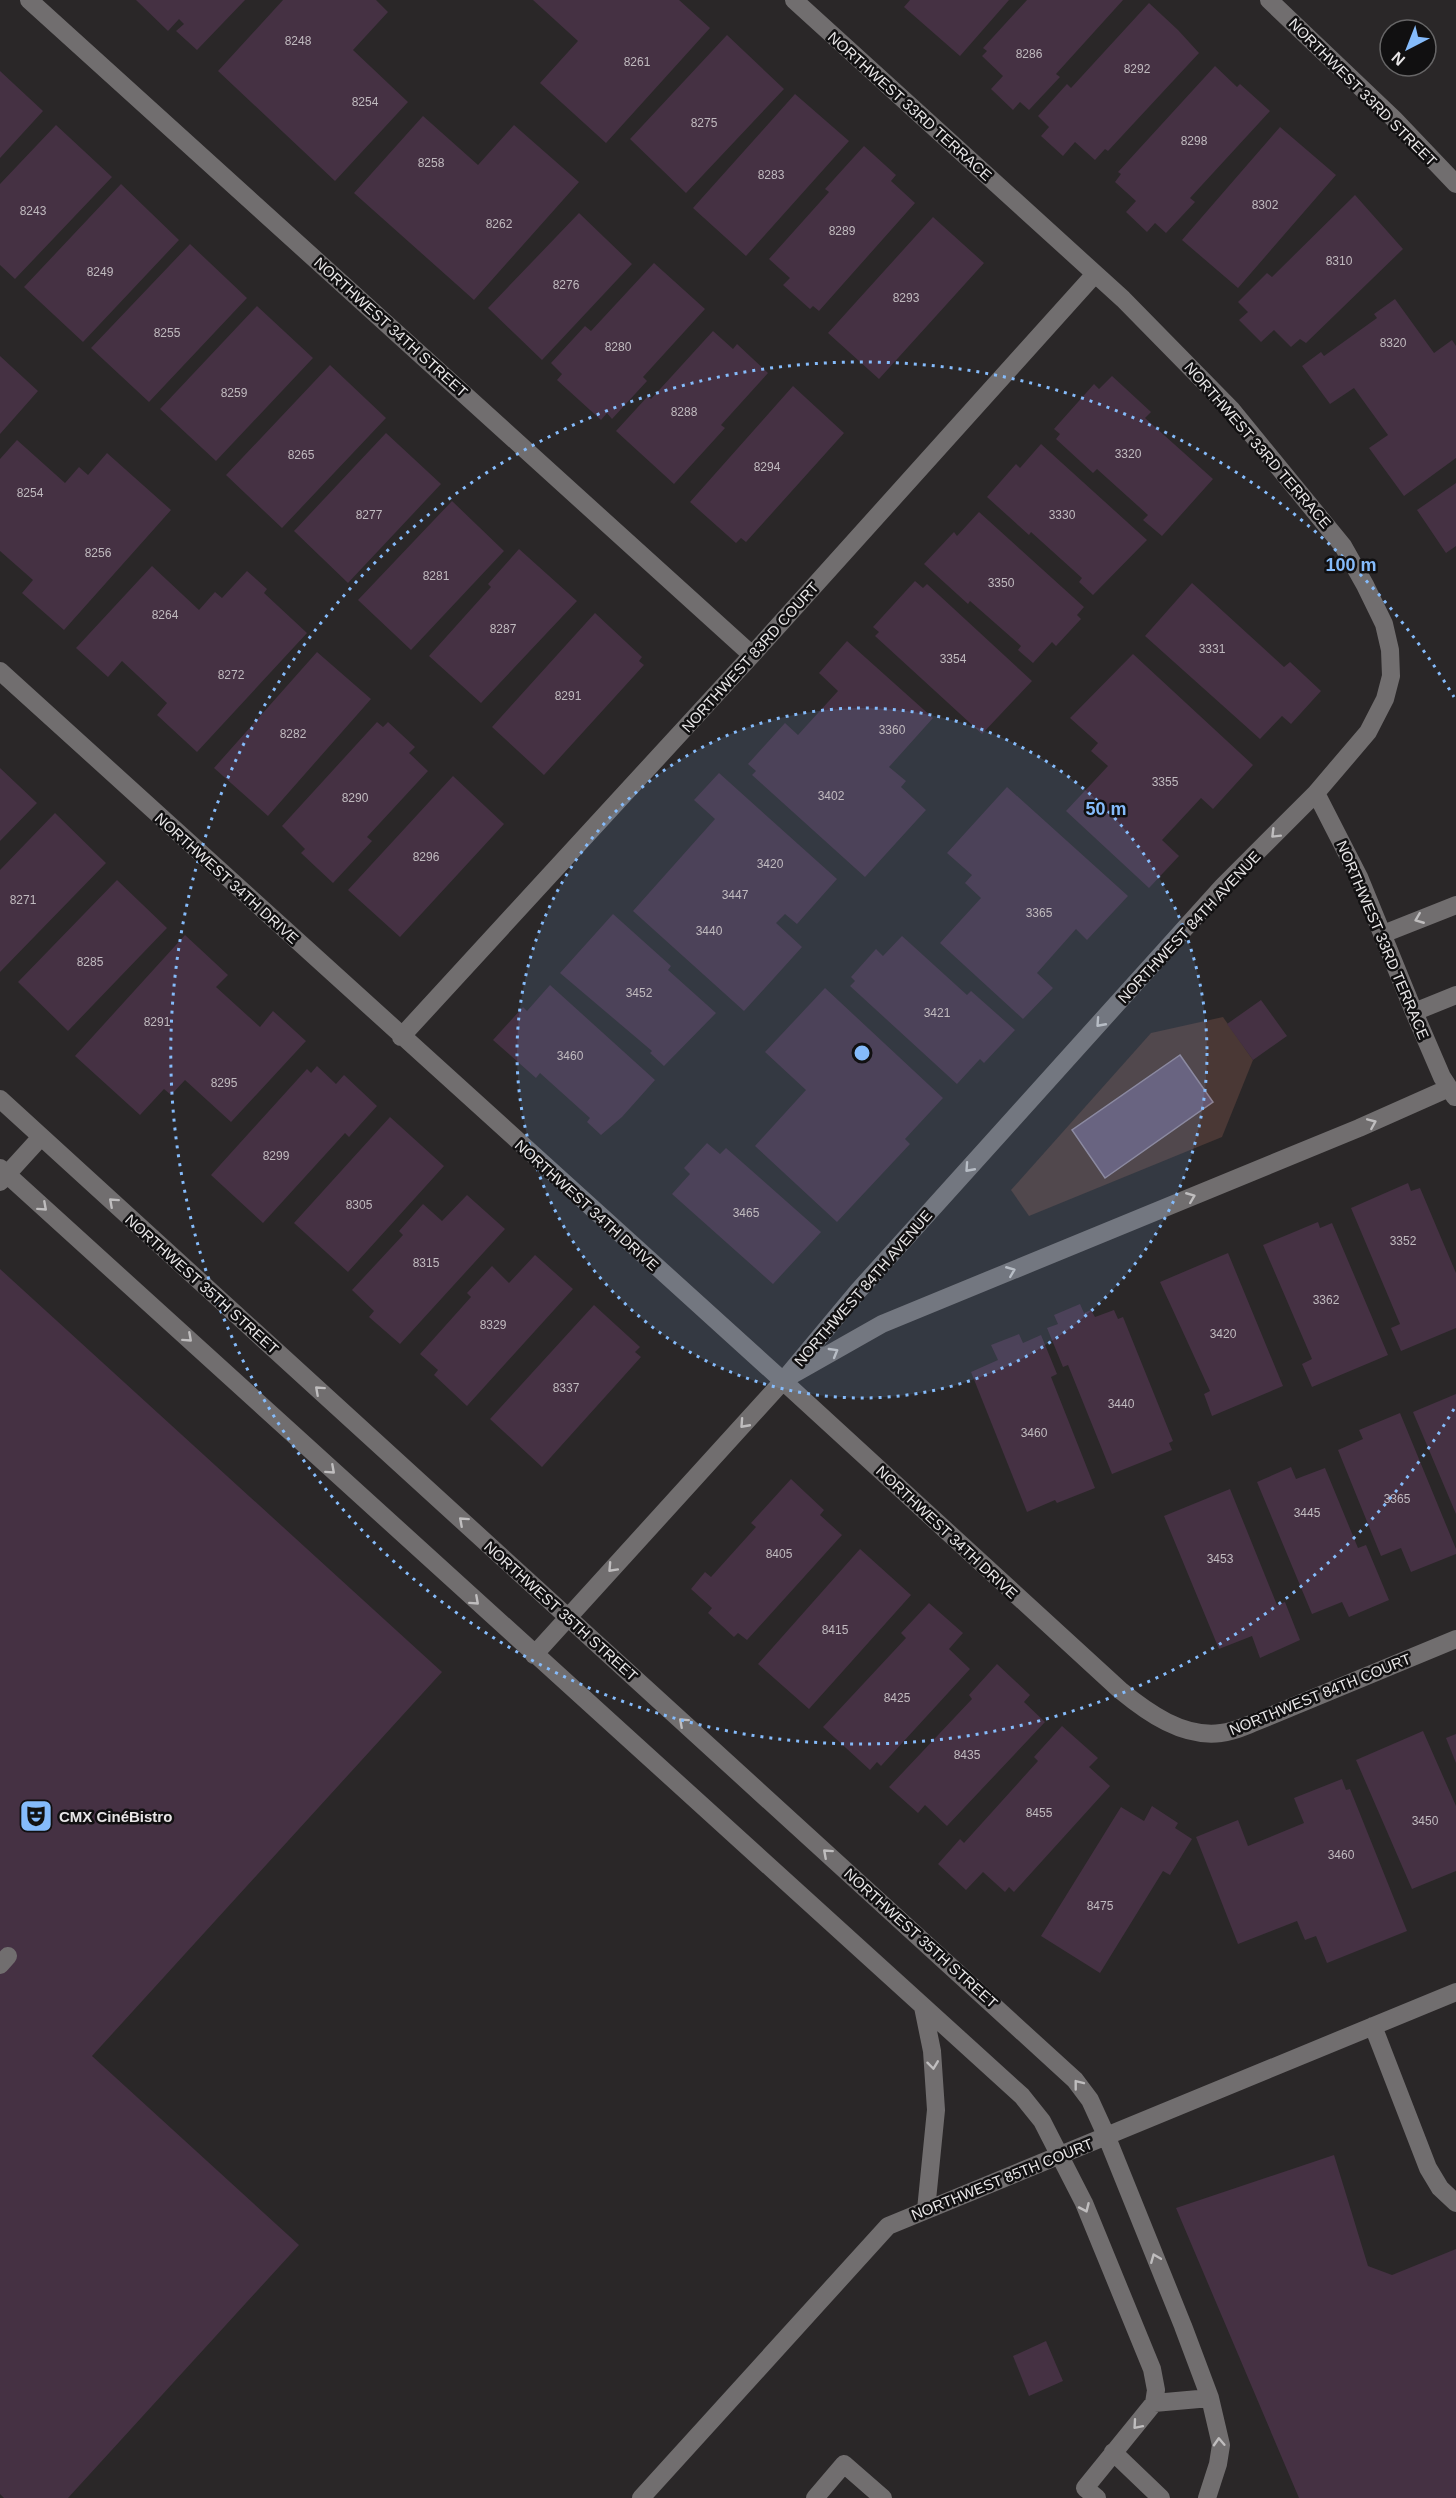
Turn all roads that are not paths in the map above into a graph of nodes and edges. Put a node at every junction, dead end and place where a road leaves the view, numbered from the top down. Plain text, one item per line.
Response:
1 (29, 0) edge
2 (794, 0) edge
3 (1269, 0) edge
4 (1456, 184) edge
5 (1095, 274) junction
6 (752, 655) junction
7 (0, 671) edge
8 (1316, 793) junction
9 (1456, 904) edge
10 (1383, 934) junction
11 (1456, 995) edge
12 (1414, 1012) junction
13 (401, 1037) junction
14 (1452, 1093) edge
15 (0, 1099) edge
16 (41, 1137) junction
17 (2, 1175) edge
18 (783, 1381) junction
19 (568, 1617) junction
20 (1456, 1639) edge
21 (534, 1655) junction
22 (1182, 1728) joint
23 (1456, 1992) edge
24 (923, 2007) junction
25 (1373, 2026) junction
26 (1106, 2135) junction
27 (1058, 2156) junction
28 (1456, 2203) edge
29 (926, 2210) junction
30 (1210, 2398) junction
31 (1154, 2403) junction
32 (1113, 2452) junction
33 (641, 2498) edge
34 (815, 2498) edge
35 (883, 2498) edge
36 (1097, 2498) edge
37 (1161, 2498) edge
38 (1207, 2498) edge

1 - 6 street, NORTHWEST 34TH STREET
2 - 5 street, NORTHWEST 33RD TERRACE
3 - 4 street, NORTHWEST 33RD STREET
5 - 6 street, NORTHWEST 83RD COURT
5 - 8 street, NORTHWEST 33RD TERRACE
6 - 13 street, NORTHWEST 83RD COURT
7 - 13 street, NORTHWEST 34TH DRIVE
8 - 10 street, NORTHWEST 33RD TERRACE
8 -> 18 street, NORTHWEST 84TH AVENUE
9 -> 10 street
10 - 12 street, NORTHWEST 33RD TERRACE
11 - 12 street
12 - 14 street, NORTHWEST 33RD TERRACE
13 - 18 street, NORTHWEST 34TH DRIVE
18 -> 14 street, NORTHWEST 84TH AVENUE
15 - 16 street, NORTHWEST 35TH STREET
16 - 17 street
19 -> 16 street, NORTHWEST 35TH STREET
17 -> 21 street
18 -> 19 street
18 - 22 street, NORTHWEST 34TH DRIVE
19 - 21 street
26 -> 19 street, NORTHWEST 35TH STREET
20 - 22 street, NORTHWEST 84TH COURT
21 - 24 street
23 - 25 street, NORTHWEST 85TH COURT
24 - 27 street
24 -> 29 street
25 - 26 street, NORTHWEST 85TH COURT
25 - 28 street
26 - 27 street, NORTHWEST 85TH COURT
30 -> 26 street, NORTHWEST 35TH STREET
27 - 29 street, NORTHWEST 85TH COURT
27 -> 31 street
29 - 33 street, NORTHWEST 85TH COURT
30 - 31 street
38 -> 30 street, NORTHWEST 35TH STREET
31 -> 32 street
32 - 36 street
32 - 37 street
34 - 35 street

